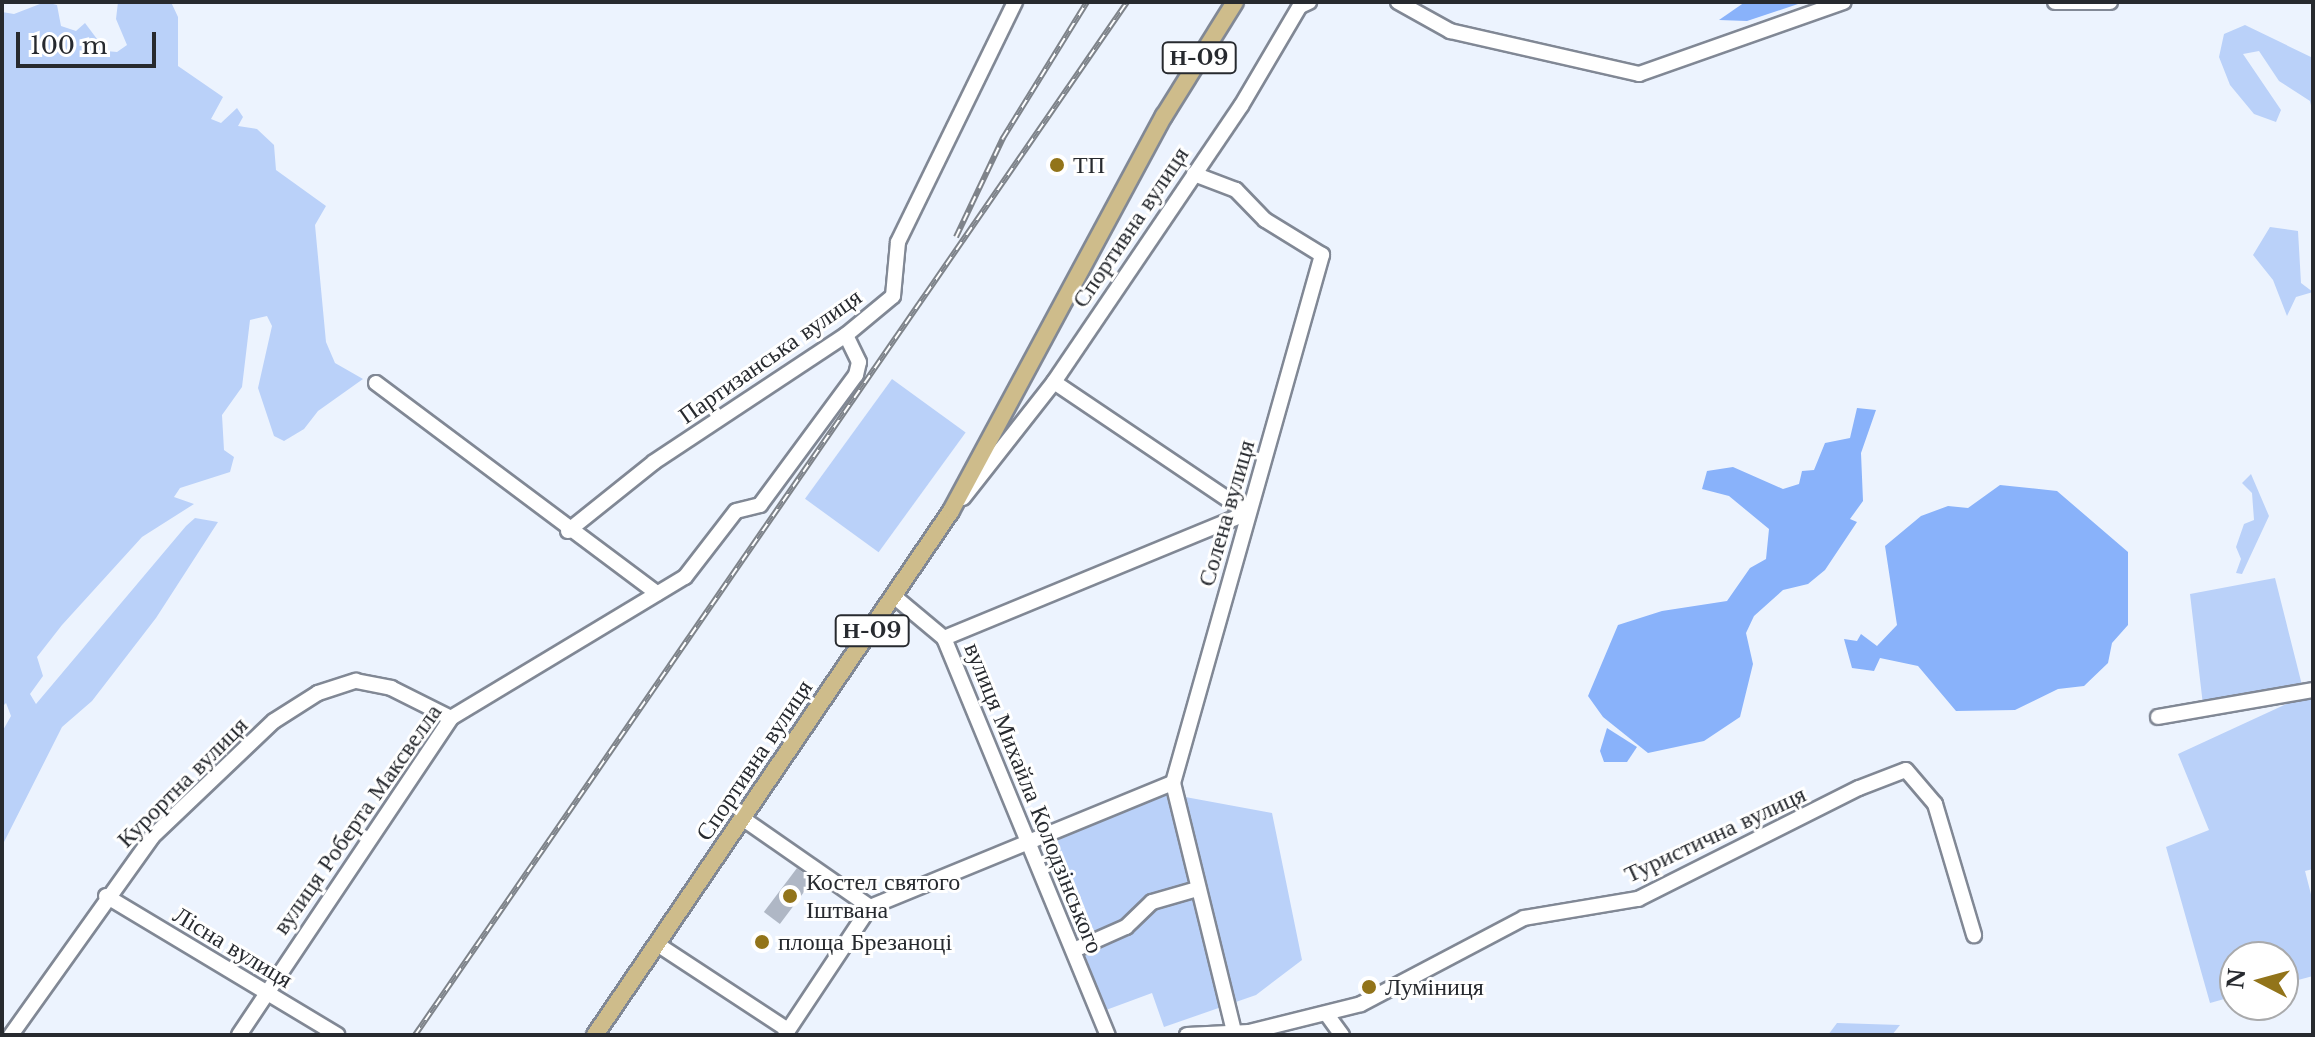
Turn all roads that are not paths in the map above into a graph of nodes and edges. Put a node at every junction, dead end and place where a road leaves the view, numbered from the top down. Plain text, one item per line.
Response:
1 (1015, 2) edge
2 (1235, 2) edge
3 (1309, 2) edge
4 (1398, 2) edge
5 (1844, 2) edge
6 (2055, 2) edge
7 (2110, 2) edge
8 (1194, 174) junction
9 (846, 335) junction
10 (1054, 382) junction
11 (376, 383) dead end
12 (951, 511) junction
13 (1248, 513) junction
14 (568, 531) junction
15 (657, 593) junction
16 (895, 597) junction
17 (944, 638) junction
18 (2313, 690) edge
19 (2158, 717) dead end
20 (451, 718) junction
21 (1173, 783) junction
22 (742, 818) junction
23 (1029, 841) junction
24 (1197, 889) junction
25 (106, 896) junction
26 (870, 907) junction
27 (1974, 935) dead end
28 (657, 944) junction
29 (1074, 950) junction
30 (265, 992) junction
31 (1328, 1016) junction
32 (785, 1032) edge
33 (1244, 1033) edge
34 (11, 1035) edge
35 (239, 1035) edge
36 (337, 1035) edge
37 (595, 1035) edge
38 (1108, 1035) edge
39 (1187, 1035) edge
40 (1342, 1035) edge

1 - 9 street, Партизанська вулиця
2 - 12 main road, Спортивна вулиця / Н-09
3 - 8 street, Спортивна вулиця
4 - 5 street
6 - 7 street
8 - 10 street, Спортивна вулиця
8 - 13 street, Солена вулиця
9 - 14 street, Партизанська вулиця
9 - 15 street, вулиця Роберта Максвелла
10 - 12 street, Спортивна вулиця
10 - 13 street
11 - 14 street
12 - 16 main road, Спортивна вулиця / Н-09
13 - 17 street
13 - 21 street, Солена вулиця
14 - 15 street
15 - 20 street, вулиця Роберта Максвелла
16 - 17 street, вулиця Михайла Колодзінського
16 - 22 main road, Спортивна вулиця / Н-09
17 - 23 street, вулиця Михайла Колодзінського
18 - 19 street
20 - 25 street, Курортна вулиця
20 - 30 street, вулиця Роберта Максвелла
21 - 23 street
21 - 24 street
22 - 26 street
22 - 28 main road, Спортивна вулиця / Н-09
23 - 26 street
23 - 29 street, вулиця Михайла Колодзінського
24 - 29 street
24 - 33 street
25 - 30 street, Лісна вулиця
25 - 34 street, Курортна вулиця
26 - 32 street
27 - 31 street, Туристична вулиця
28 - 32 street
28 - 37 main road, Спортивна вулиця / Н-09
29 - 38 street, вулиця Михайла Колодзінського
30 - 35 street, вулиця Роберта Максвелла
30 - 36 street, Лісна вулиця
31 - 33 street, Туристична вулиця
31 - 40 street
33 - 39 street, Туристична вулиця

